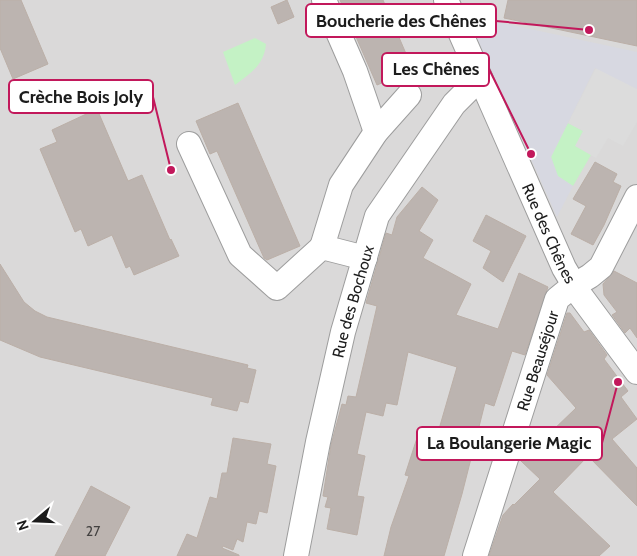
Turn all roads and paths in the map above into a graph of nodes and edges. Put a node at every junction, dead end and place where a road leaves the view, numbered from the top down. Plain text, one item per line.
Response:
1 (324, 0) edge
2 (450, 2) edge
3 (480, 78) junction
4 (409, 95) dead end
5 (376, 132) junction
6 (189, 144) dead end
7 (637, 197) edge
8 (322, 247) junction
9 (365, 258) junction
10 (573, 286) junction
11 (637, 372) edge
12 (296, 556) edge
13 (474, 556) edge

1 - 5 street
2 - 3 street, Rue des Chênes
3 - 9 street, Rue des Bochoux
3 - 10 street, Rue des Chênes
4 - 5 street
5 - 8 street
6 - 8 street
7 - 10 street, Rue Beauséjour
8 - 9 street
9 - 12 street, Rue des Bochoux
10 - 11 street, Rue des Chênes
10 - 13 street, Rue Beauséjour

